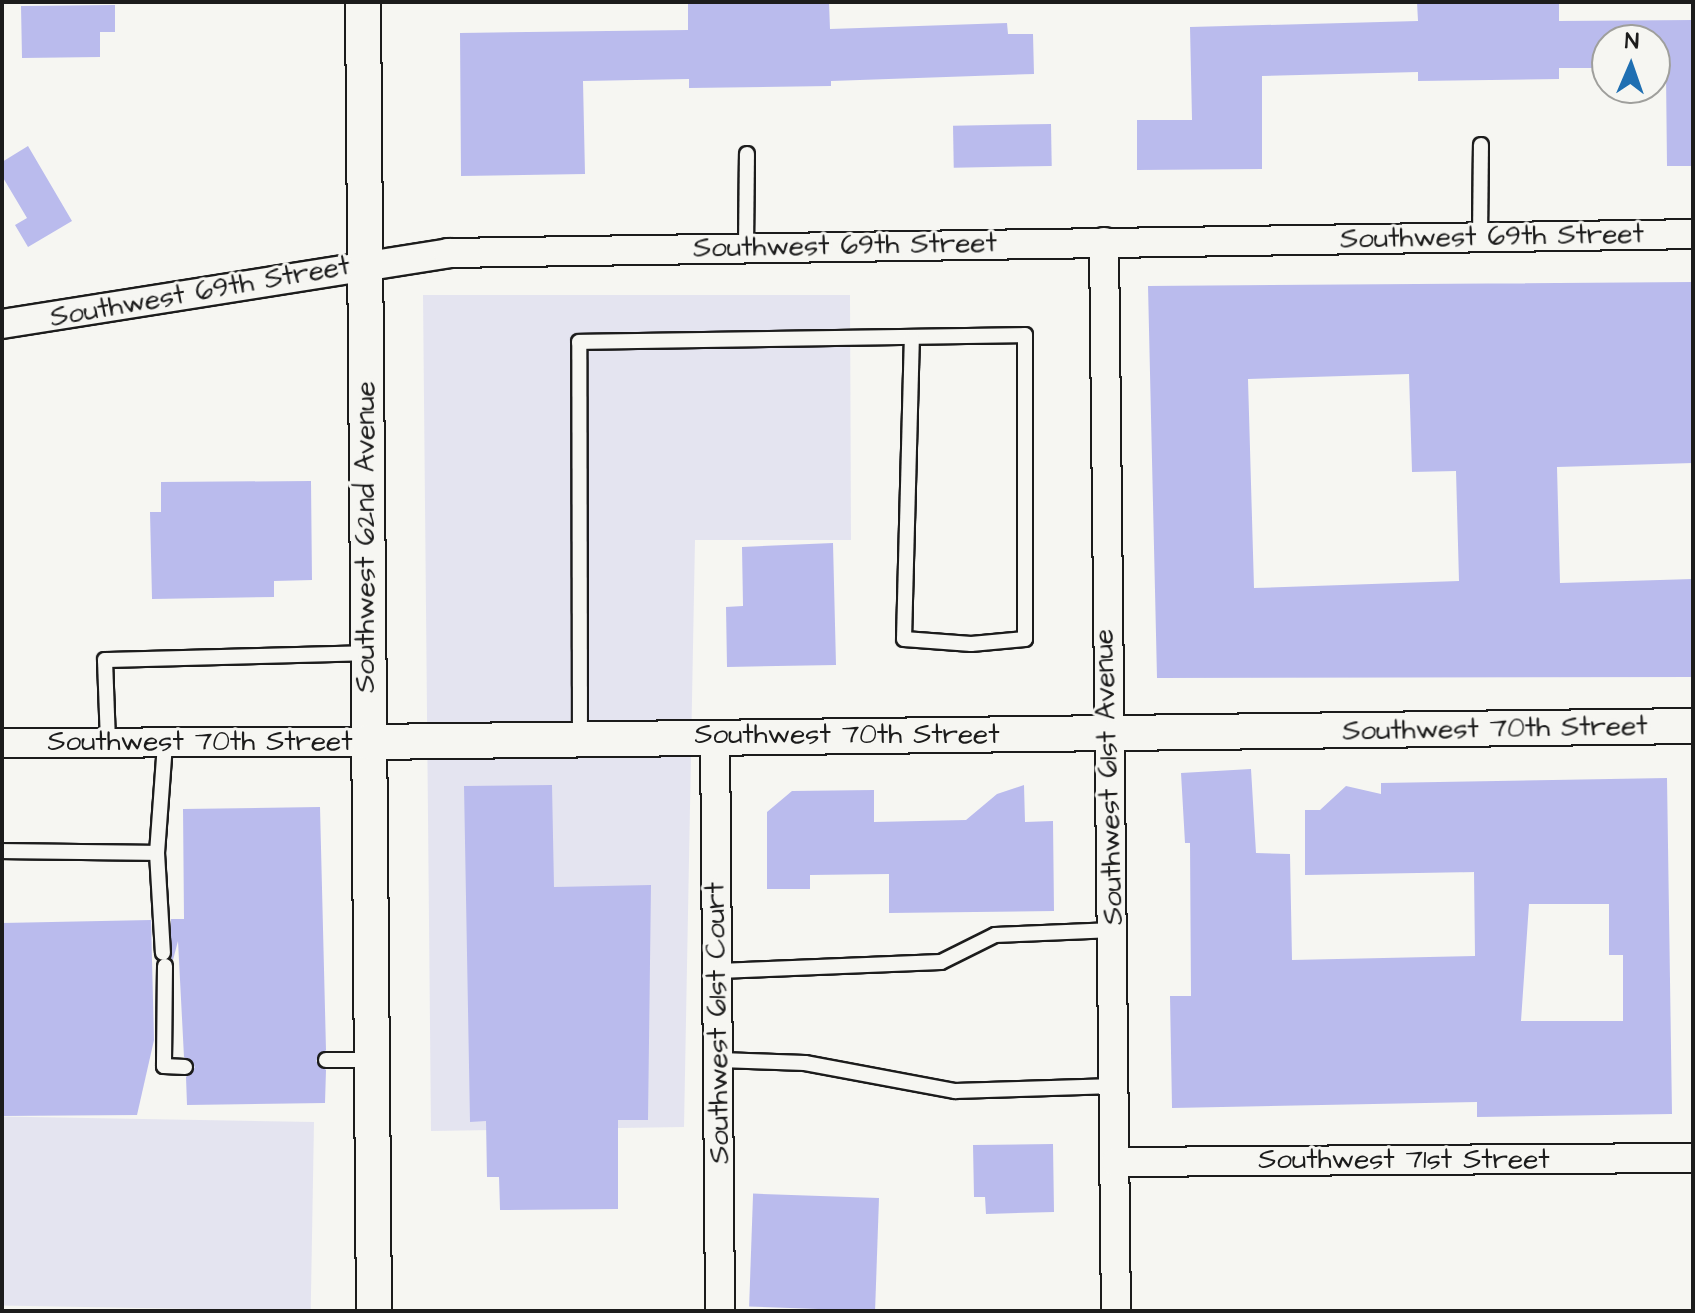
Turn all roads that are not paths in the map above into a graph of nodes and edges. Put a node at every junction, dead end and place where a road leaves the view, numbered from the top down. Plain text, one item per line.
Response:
1 (363, 2) edge
2 (1481, 145) dead end
3 (747, 154) dead end
4 (1693, 234) edge
5 (1480, 237) junction
6 (1104, 242) junction
7 (746, 246) junction
8 (366, 263) junction
9 (2, 324) edge
10 (912, 337) junction
11 (366, 653) junction
12 (1693, 726) edge
13 (1111, 734) junction
14 (580, 735) junction
15 (715, 735) junction
16 (108, 742) junction
17 (368, 742) junction
18 (2, 743) edge
19 (165, 743) junction
20 (2, 851) edge
21 (157, 853) junction
22 (1114, 930) junction
23 (719, 971) junction
24 (326, 1060) dead end
25 (372, 1060) junction
26 (720, 1060) junction
27 (148, 1066) dead end
28 (164, 1066) junction
29 (185, 1067) dead end
30 (1115, 1086) junction
31 (1693, 1158) edge
32 (1116, 1162) junction
33 (374, 1311) edge
34 (720, 1311) edge
35 (1116, 1311) edge

1 - 8 street, Southwest 62nd Avenue
2 - 5 lane
3 - 7 lane
4 - 5 street, Southwest 69th Street
5 - 6 street, Southwest 69th Street
6 - 7 street, Southwest 69th Street
6 - 13 street, Southwest 61st Avenue
7 - 8 street, Southwest 69th Street
8 - 9 street, Southwest 69th Street
8 - 11 street, Southwest 62nd Avenue
10 - 10 lane
10 - 14 lane
11 - 16 lane
11 - 17 street, Southwest 62nd Avenue
12 - 13 street, Southwest 70th Street
13 - 15 street, Southwest 70th Street
13 - 22 street, Southwest 61st Avenue
14 - 15 street, Southwest 70th Street
14 - 17 street, Southwest 70th Street
15 - 23 street, Southwest 61st Court
16 - 18 street, Southwest 70th Street
16 - 19 street, Southwest 70th Street
17 - 19 street, Southwest 70th Street
17 - 25 street, Southwest 62nd Avenue
19 - 21 lane
20 - 21 lane
21 - 28 lane
22 - 23 lane
22 - 30 street, Southwest 61st Avenue
23 - 26 street, Southwest 61st Court
24 - 25 lane
25 - 33 street, Southwest 62nd Avenue
26 - 30 lane
26 - 34 street, Southwest 61st Court
27 - 28 lane
28 - 29 lane
30 - 32 street, Southwest 61st Avenue
31 - 32 street, Southwest 71st Street
32 - 35 street, Southwest 61st Avenue

